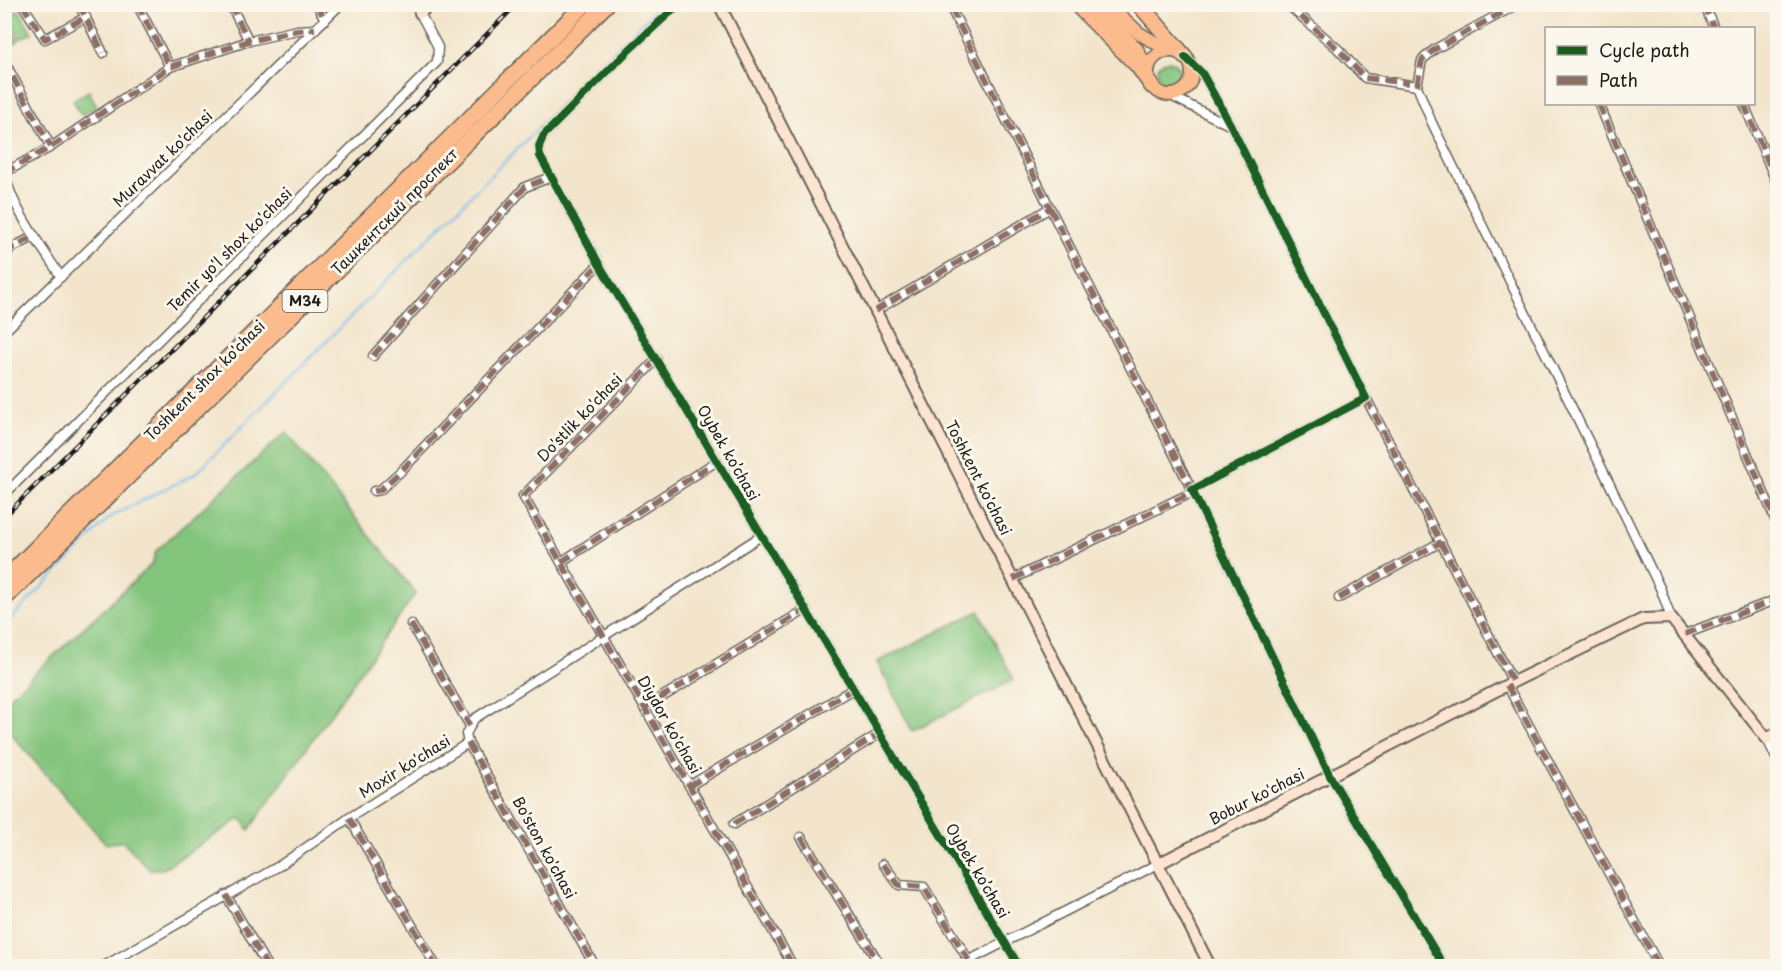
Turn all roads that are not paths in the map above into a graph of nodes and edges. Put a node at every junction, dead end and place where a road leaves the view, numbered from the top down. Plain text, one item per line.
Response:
1 (22, 4) edge
2 (79, 4) edge
3 (137, 4) edge
4 (230, 4) edge
5 (317, 4) edge
6 (341, 4) edge
7 (429, 4) edge
8 (585, 4) edge
9 (608, 4) edge
10 (679, 4) edge
11 (719, 4) edge
12 (949, 4) edge
13 (1076, 4) edge
14 (1094, 4) edge
15 (1108, 4) edge
16 (1139, 4) edge
17 (1287, 4) edge
18 (1518, 4) edge
19 (1704, 4) edge
20 (418, 9) edge
21 (86, 17) junction
22 (325, 20) junction
23 (1713, 27) edge
24 (315, 29) junction
25 (249, 41) junction
26 (1169, 51) junction
27 (103, 53) dead end
28 (1185, 57) junction
29 (4, 61) edge
30 (170, 67) junction
31 (1148, 70) junction
32 (1152, 86) junction
33 (1417, 86) junction
34 (1169, 95) junction
35 (1599, 105) edge
36 (1744, 105) edge
37 (1231, 126) junction
38 (51, 147) junction
39 (4, 165) edge
40 (5, 173) edge
41 (551, 177) junction
42 (1778, 186) edge
43 (1050, 208) junction
44 (35, 236) junction
45 (4, 252) edge
46 (599, 264) junction
47 (62, 277) junction
48 (876, 311) junction
49 (4, 332) edge
50 (373, 356) dead end
51 (657, 359) junction
52 (1366, 398) junction
53 (717, 461) junction
54 (374, 491) dead end
55 (1192, 491) junction
56 (4, 495) edge
57 (522, 496) joint
58 (1778, 526) edge
59 (761, 536) junction
60 (1441, 542) junction
61 (561, 562) junction
62 (1013, 579) junction
63 (4, 580) edge
64 (1339, 598) dead end
65 (4, 599) edge
66 (1778, 599) edge
67 (806, 610) junction
68 (1671, 618) junction
69 (411, 624) dead end
70 (1685, 634) junction
71 (602, 638) junction
72 (1510, 683) junction
73 (853, 689) junction
74 (644, 708) junction
75 (470, 726) junction
76 (1778, 732) edge
77 (879, 734) junction
78 (1767, 739) junction
79 (468, 743) junction
80 (1778, 762) edge
81 (1330, 776) junction
82 (689, 786) junction
83 (349, 818) junction
84 (734, 824) dead end
85 (801, 837) dead end
86 (883, 864) dead end
87 (1158, 864) junction
88 (226, 895) junction
89 (1004, 943) junction
90 (969, 961) junction
91 (104, 966) edge
92 (267, 966) edge
93 (436, 966) edge
94 (595, 966) edge
95 (793, 966) edge
96 (880, 966) edge
97 (958, 966) edge
98 (1018, 966) edge
99 (1210, 966) edge
100 (1444, 966) edge
101 (1659, 966) edge

1 - 21 street
2 - 21 street
3 - 30 street
4 - 25 street
5 - 22 street
6 - 22 street, Muravvat ko'chasi
7 - 20 street
8 - 63 highway, Toshkent shox ko'chasi / M34
9 - 65 highway, Ташкентский проспект / M34
10 - 41 street, Oybek ko’chasi
11 - 48 street, Toshkent ko'chasi
12 - 43 street
13 - 32 highway
14 - 31 main road
15 - 26 main road
16 - 28 highway
17 - 33 street
18 - 33 street
19 - 23 street
20 - 56 street, Temir yo'l shox ko'chasi
21 - 27 street
22 - 24 street, Muravvat ko'chasi
24 - 25 street
24 - 47 street, Muravvat ko'chasi
25 - 30 street
26 - 28 main road
26 - 31 main road
28 - 34 main road
28 - 37 street
29 - 38 street
30 - 38 street
31 - 32 main road
32 - 34 main road
33 - 68 street
34 - 37 street
35 - 58 street
36 - 42 street
37 - 52 street
38 - 40 street
39 - 40 street
40 - 44 street
41 - 46 street, Oybek ko’chasi
41 - 50 street
43 - 48 street
43 - 55 street
44 - 45 street
44 - 47 street
46 - 51 street, Oybek ko’chasi
46 - 54 street
47 - 49 street, Muravvat ko'chasi
48 - 62 street, Toshkent ko'chasi
51 - 53 street, Oybek ko’chasi
51 - 57 street, Do'stlik ko'chasi
52 - 55 street
52 - 60 street
53 - 59 street, Oybek ko’chasi
53 - 61 street
55 - 62 street
55 - 81 street
57 - 61 street, Diydor ko'chasi
59 - 67 street, Oybek ko’chasi
59 - 71 street
60 - 64 street
60 - 72 street
61 - 71 street, Diydor ko'chasi
62 - 87 street, Toshkent ko'chasi
66 - 70 street
67 - 73 street, Oybek ko’chasi
67 - 74 street
68 - 70 street
68 - 72 street, Bobur ko'chasi
69 - 75 street
70 - 78 street
71 - 74 street, Diydor ko'chasi
71 - 75 street
72 - 81 street, Bobur ko'chasi
72 - 101 street
73 - 77 street, Oybek ko’chasi
73 - 82 street
74 - 82 street, Diydor ko'chasi
75 - 79 street, Moxir ko'chasi
76 - 78 street
77 - 84 street
77 - 89 street, Oybek ko’chasi
78 - 80 street
79 - 83 street, Moxir ko'chasi
79 - 94 street, Bo'ston ko'chasi
81 - 87 street, Bobur ko'chasi
81 - 100 street
82 - 95 street, Diydor ko'chasi
83 - 88 street, Moxir ko'chasi
83 - 93 street
85 - 96 street
86 - 90 street
87 - 89 street, Bobur ko'chasi
87 - 99 street, Toshkent ko'chasi
88 - 91 street, Moxir ko'chasi
88 - 92 street
89 - 90 street, Bobur ko'chasi
89 - 98 street, Oybek ko’chasi
90 - 97 street, Bobur ko'chasi

